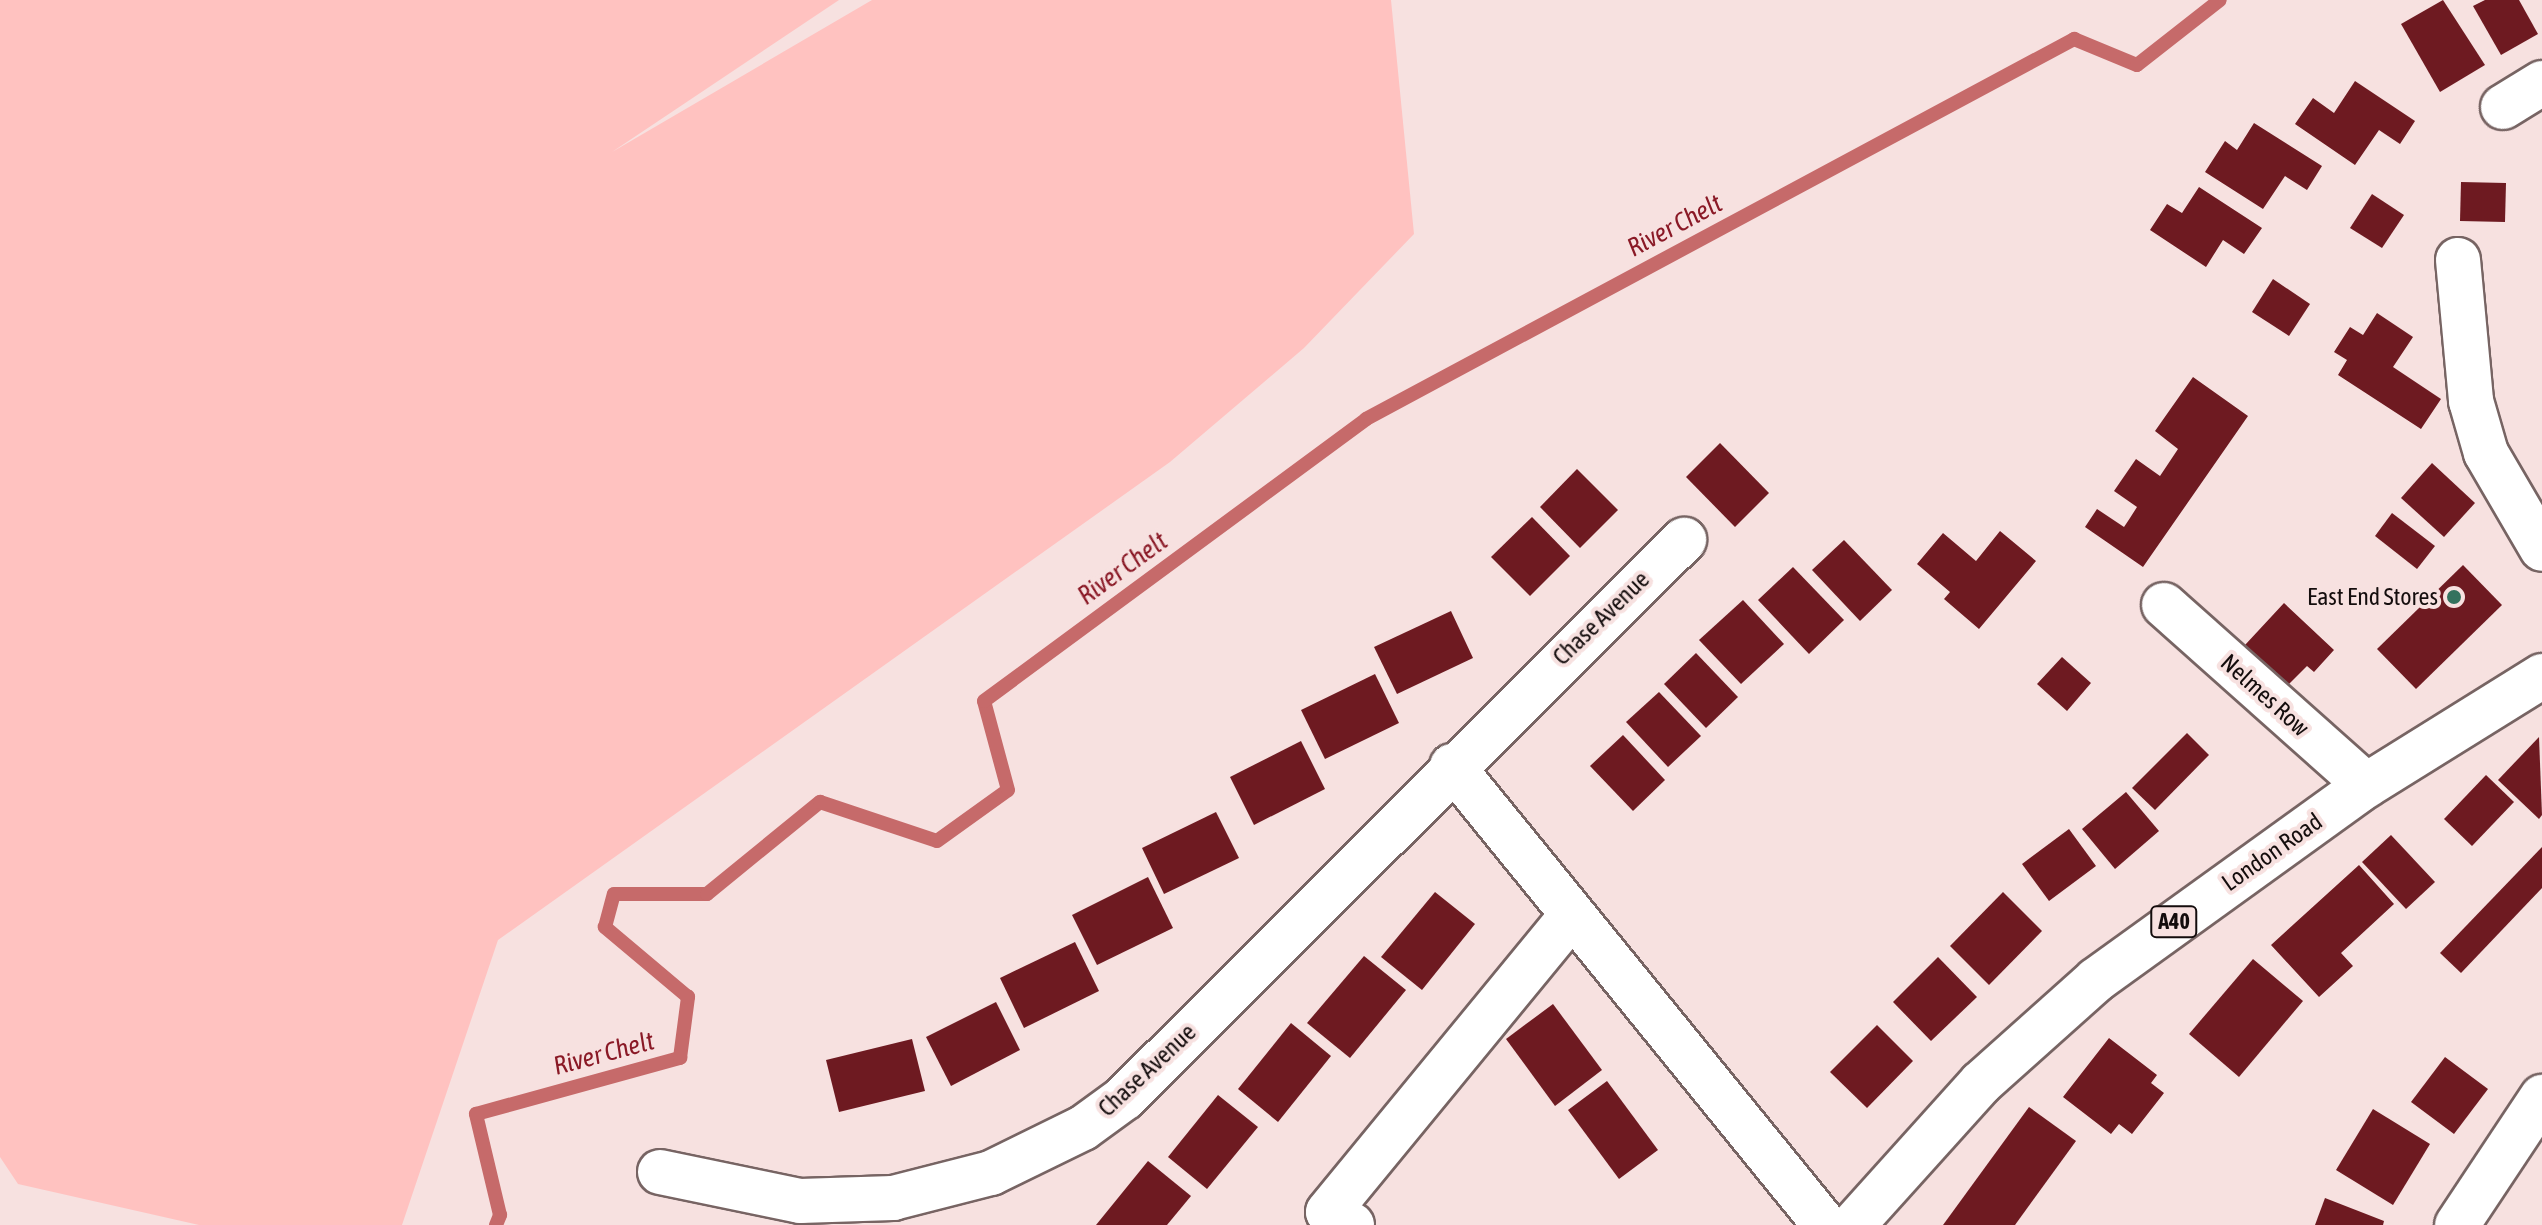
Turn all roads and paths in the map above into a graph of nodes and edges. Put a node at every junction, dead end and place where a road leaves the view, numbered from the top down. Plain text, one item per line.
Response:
1 (2542, 83) edge
2 (2503, 107) dead end
3 (2458, 260) dead end
4 (1684, 540) dead end
5 (2542, 549) edge
6 (2164, 605) dead end
7 (2542, 676) edge
8 (1452, 766) junction
9 (2366, 785) junction
10 (1572, 915) junction
11 (2542, 1097) edge
12 (660, 1172) dead end
13 (1334, 1221) edge
14 (1825, 1225) edge
15 (1853, 1225) edge
16 (2457, 1225) edge

1 - 2 main road
3 - 5 main road
4 - 8 main road, Chase Avenue
6 - 9 main road, Nelmes Row
7 - 9 main road, London Road / A40
8 - 10 main road
8 - 12 main road, Chase Avenue
9 - 15 main road, London Road / A40
10 - 13 main road
10 - 14 main road
11 - 16 main road

